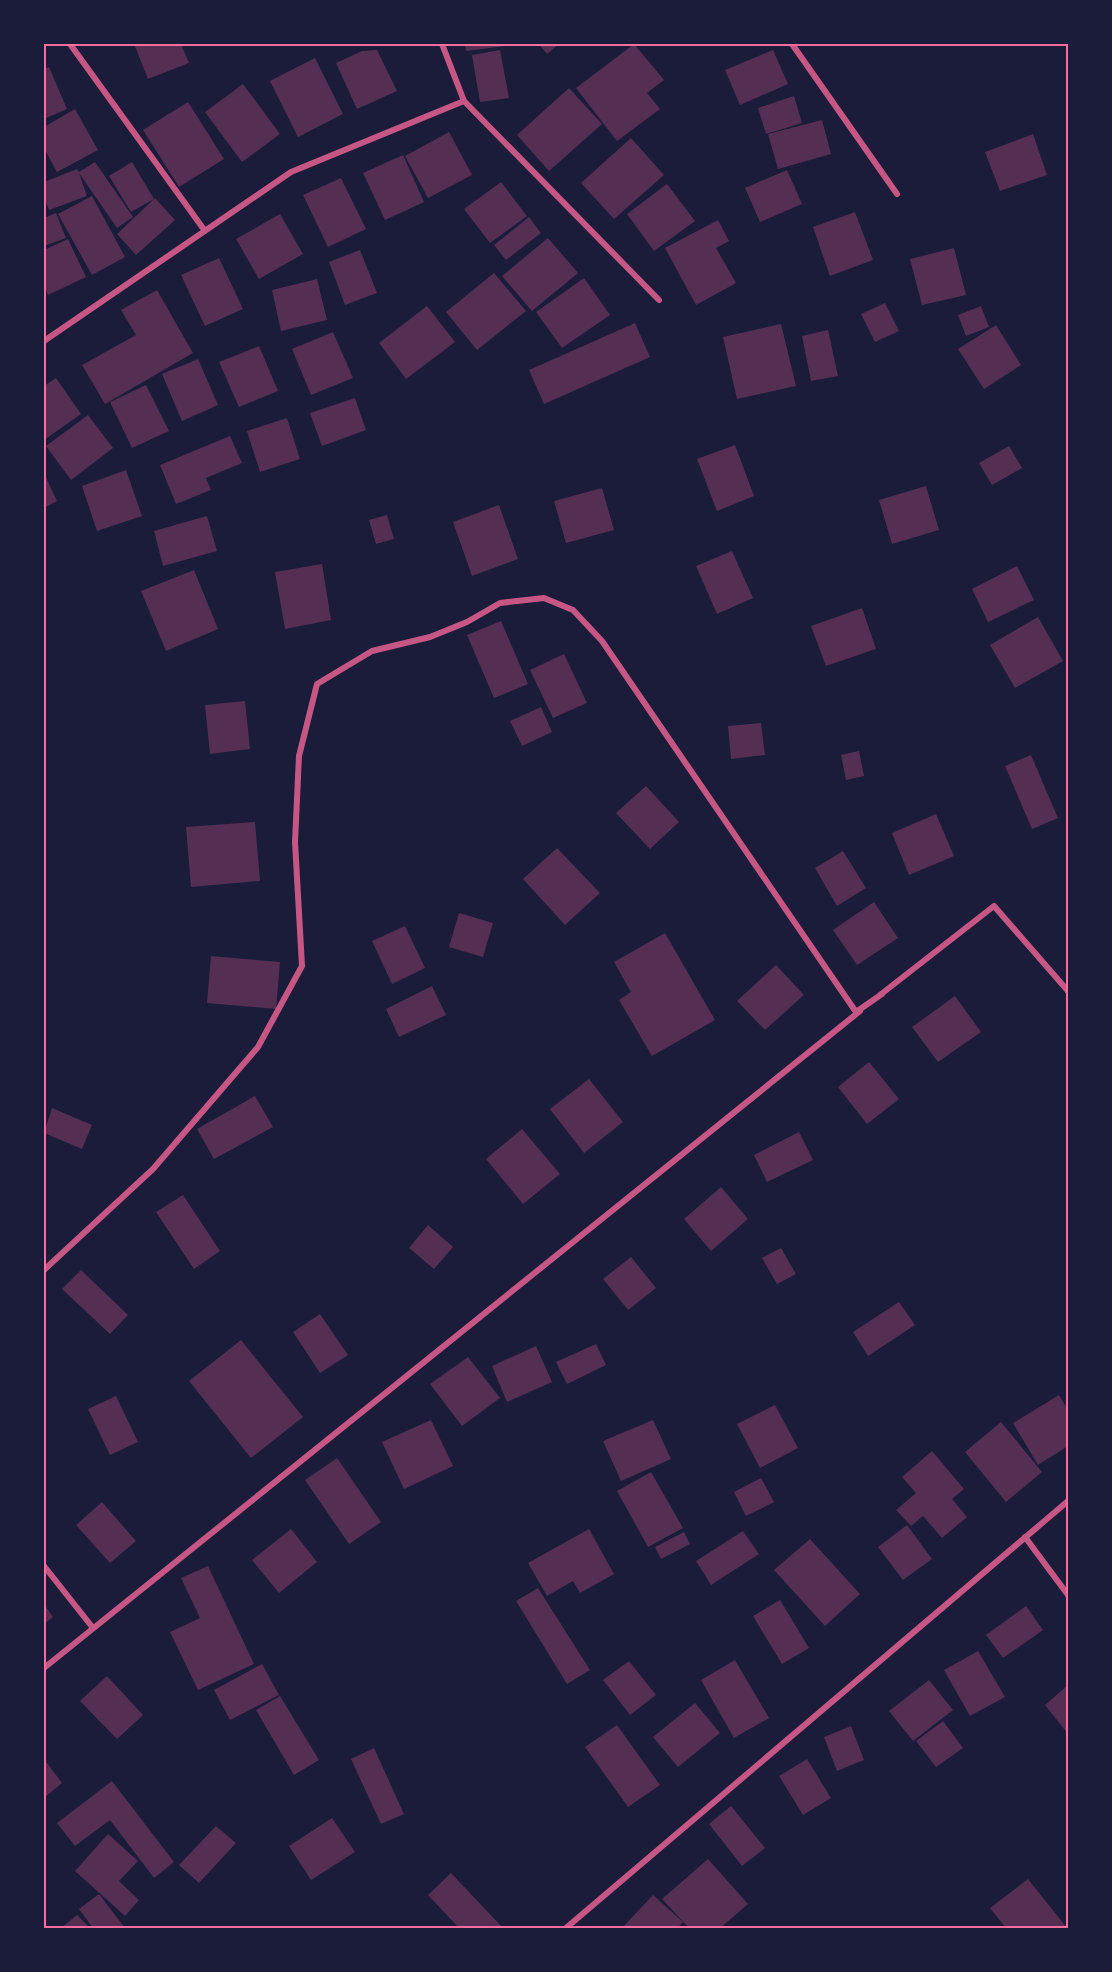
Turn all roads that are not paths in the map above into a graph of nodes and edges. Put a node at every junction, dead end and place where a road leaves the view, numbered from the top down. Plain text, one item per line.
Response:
1 (70, 44) edge
2 (442, 44) edge
3 (792, 44) edge
4 (464, 101) junction
5 (897, 194) dead end
6 (205, 231) junction
7 (659, 300) dead end
8 (44, 341) edge
9 (1068, 991) edge
10 (882, 994) junction
11 (44, 1270) edge
12 (1068, 1501) edge
13 (1025, 1537) junction
14 (44, 1566) edge
15 (1068, 1595) edge
16 (93, 1628) junction
17 (44, 1668) edge
18 (566, 1929) edge

1 - 6 street
2 - 4 street
3 - 5 street
4 - 6 street
4 - 7 street
6 - 8 street
9 - 10 street
10 - 11 street
10 - 16 street
12 - 13 street
13 - 15 street
13 - 18 street
14 - 16 street
16 - 17 street

